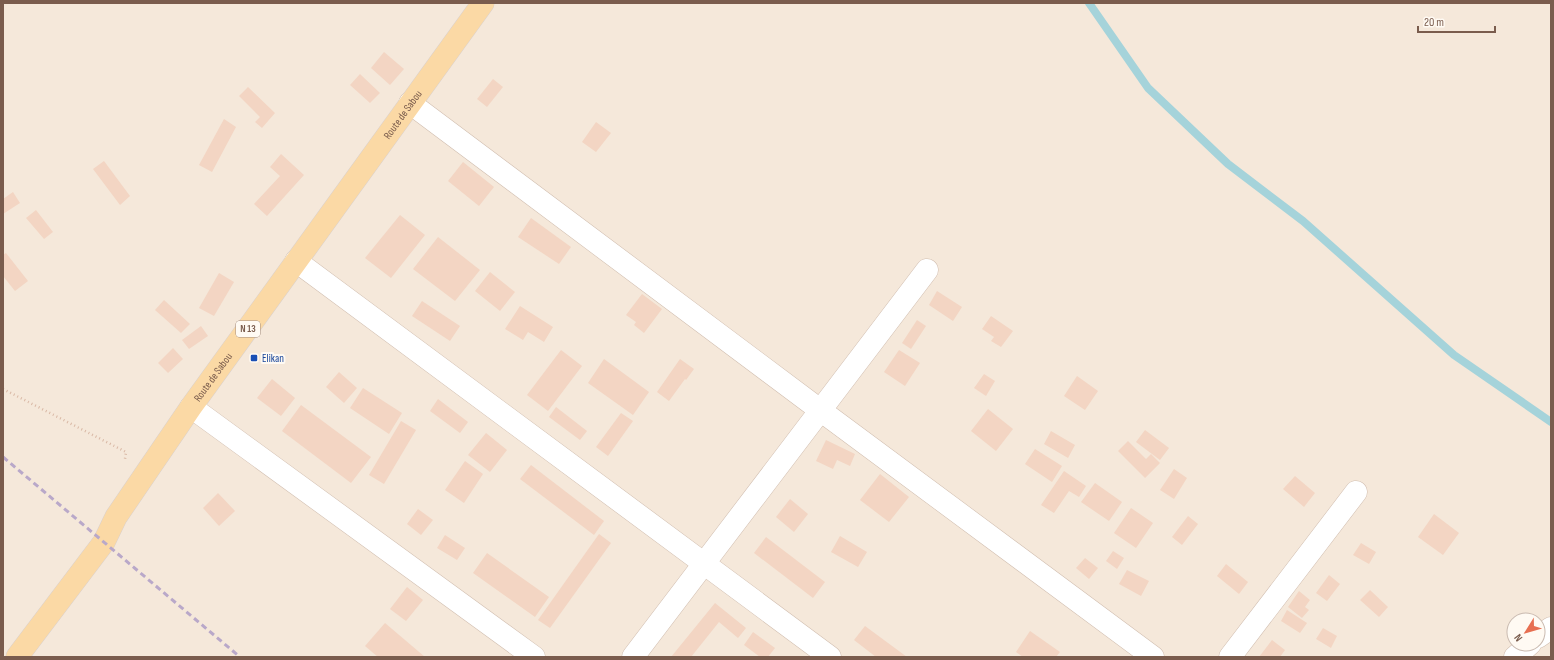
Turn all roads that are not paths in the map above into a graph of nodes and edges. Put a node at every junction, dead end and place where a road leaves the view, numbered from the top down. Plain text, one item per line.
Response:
1 (483, 3) edge
2 (410, 103) junction
3 (296, 261) junction
4 (927, 270) dead end
5 (191, 407) junction
6 (820, 410) junction
7 (1356, 492) dead end
8 (704, 564) junction
9 (17, 657) edge
10 (534, 657) edge
11 (633, 657) edge
12 (830, 657) edge
13 (1153, 657) edge
14 (1230, 657) edge

1 - 2 main road, Route de Sabou / N 13
2 - 3 main road, Route de Sabou / N 13
2 - 6 street
3 - 5 main road, Route de Sabou / N 13
3 - 8 street
4 - 6 street
5 - 9 main road, Route de Sabou / N 13
5 - 10 street
6 - 8 street
6 - 13 street
7 - 14 street
8 - 11 street
8 - 12 street

